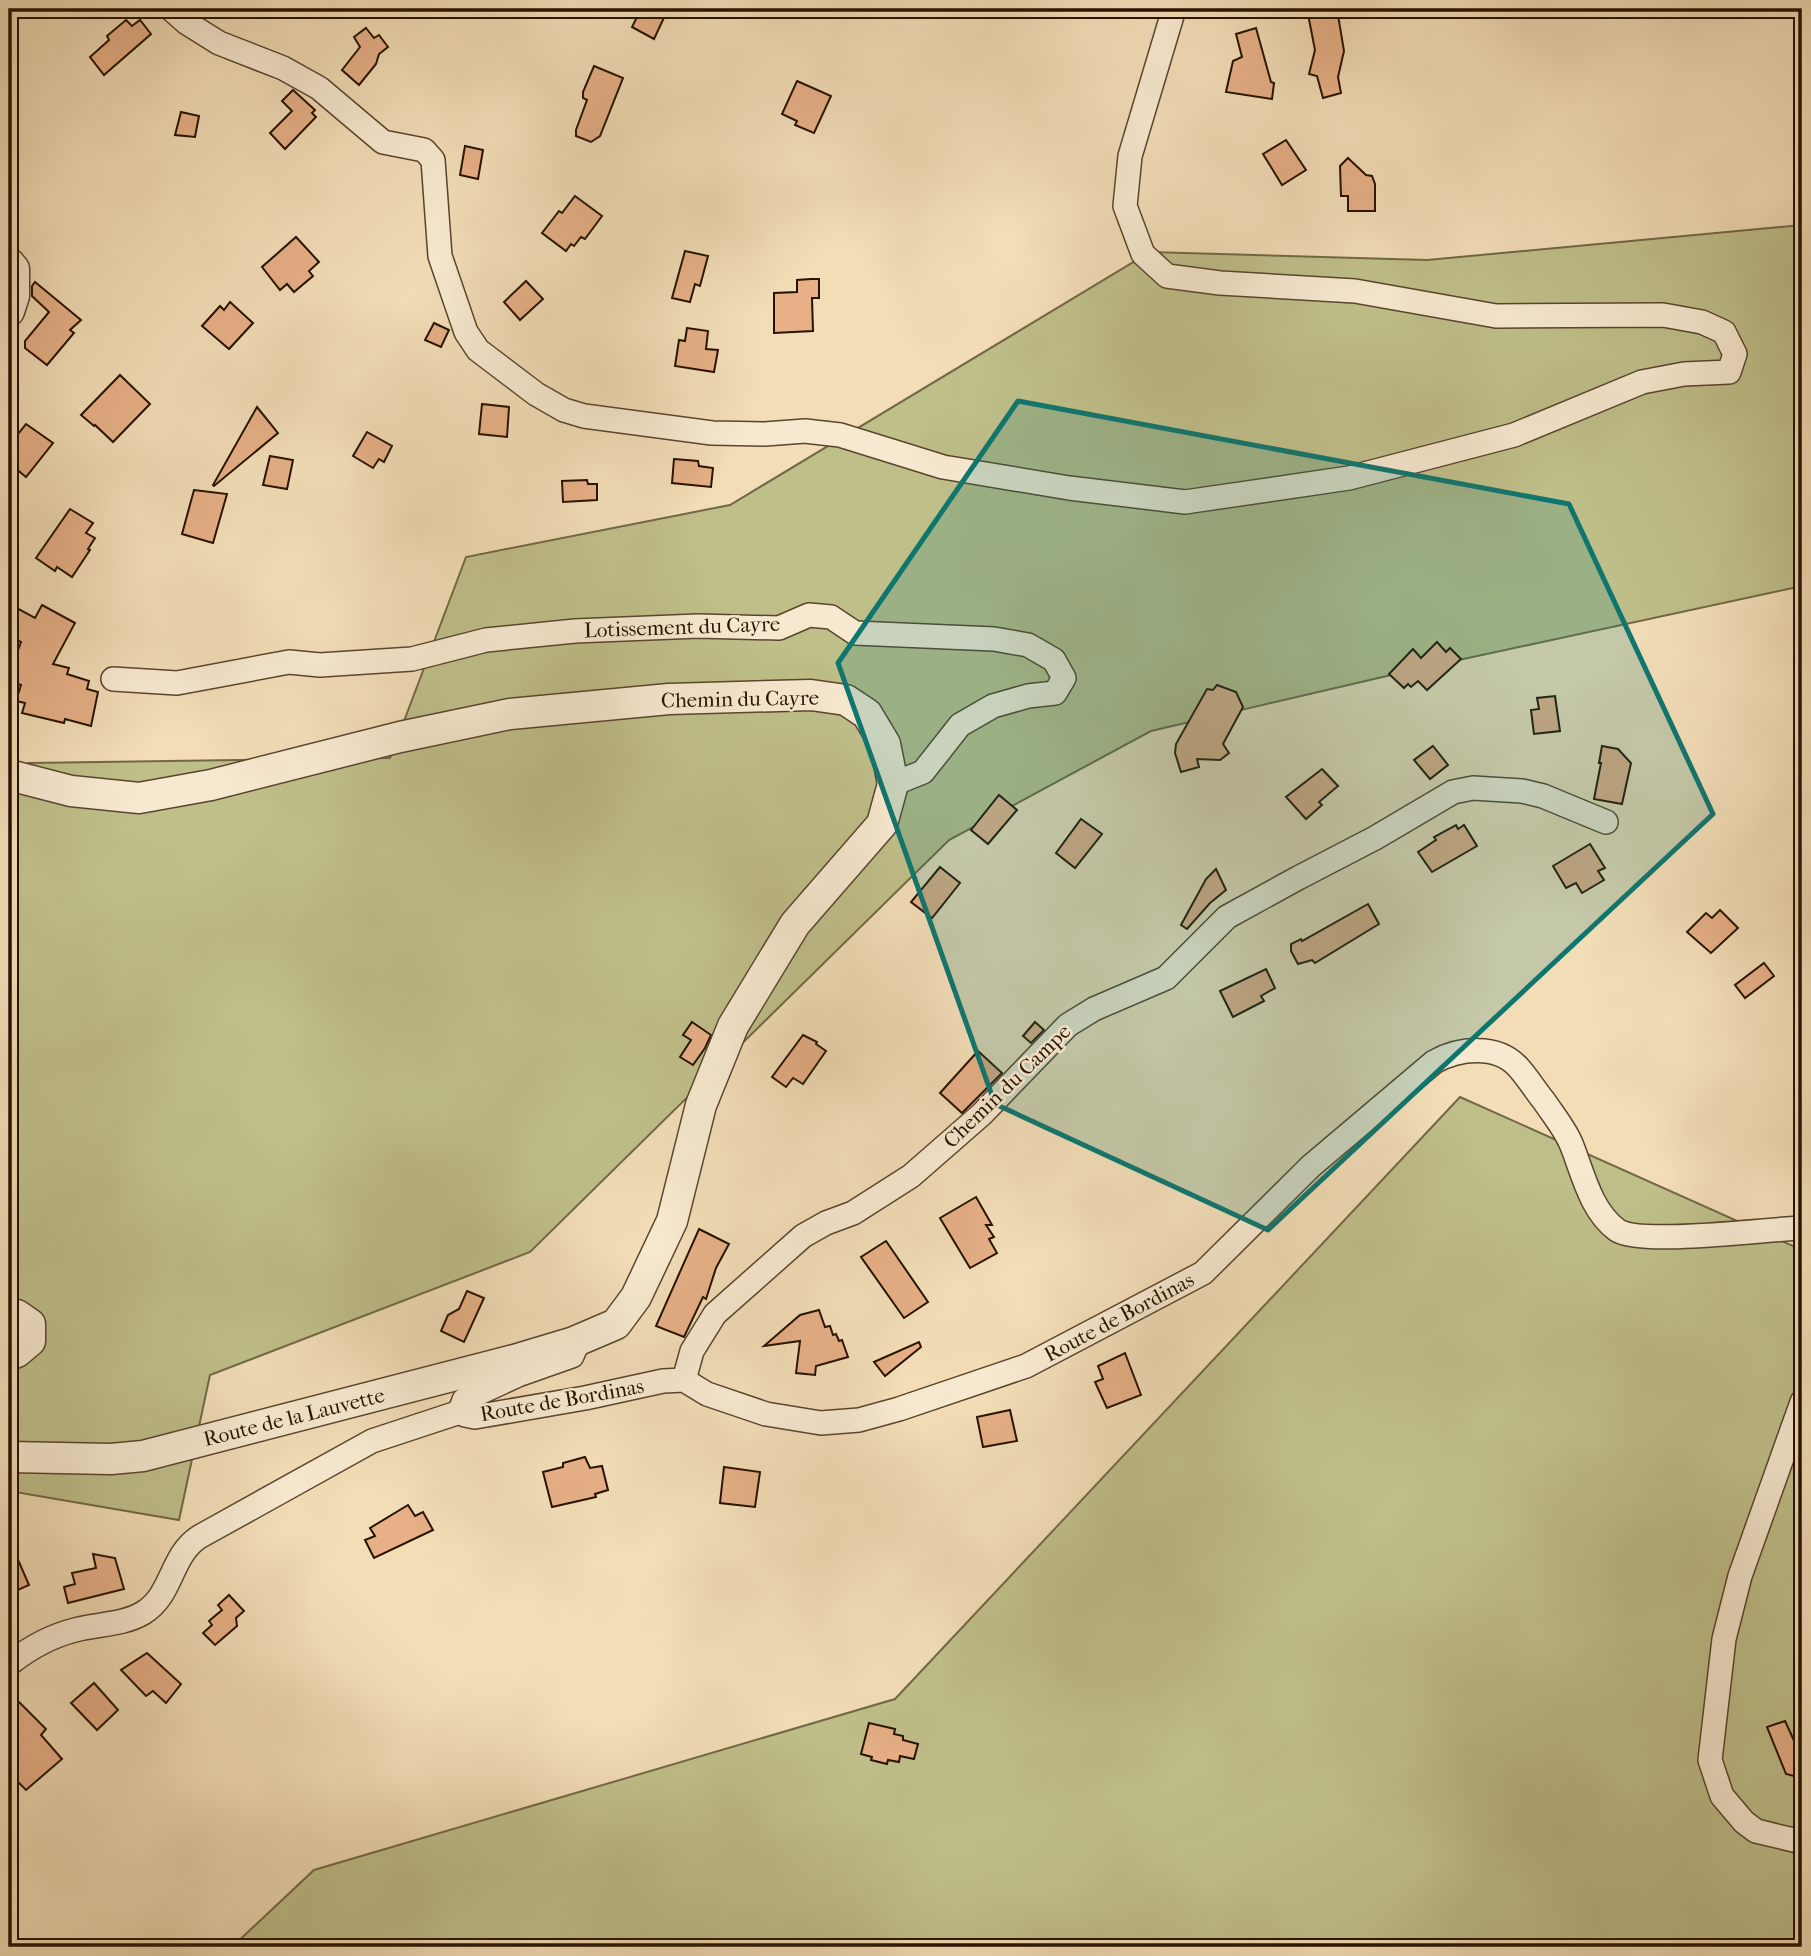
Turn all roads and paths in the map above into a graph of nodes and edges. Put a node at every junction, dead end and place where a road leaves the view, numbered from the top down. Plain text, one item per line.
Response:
1 (171, 9) edge
2 (1174, 9) edge
3 (9, 263) edge
4 (9, 311) edge
5 (113, 679) dead end
6 (9, 775) edge
7 (893, 784) junction
8 (1606, 822) dead end
9 (1802, 1228) edge
10 (9, 1317) edge
11 (574, 1342) junction
12 (9, 1355) edge
13 (684, 1380) junction
14 (1802, 1402) edge
15 (463, 1411) junction
16 (9, 1457) edge
17 (9, 1664) edge
18 (1802, 1842) edge

1 - 2 street
3 - 4 street
5 - 7 street, Lotissement du Cayre
6 - 7 street, Chemin du Cayre
7 - 11 street, Chemin du Cayre
8 - 13 street, Chemin du Campe
9 - 13 street, Route de Bordinas
10 - 12 street
11 - 15 street, Route de Bordinas
11 - 16 street, Route de la Lauvette
13 - 15 street, Route de Bordinas
14 - 18 street
15 - 17 street

